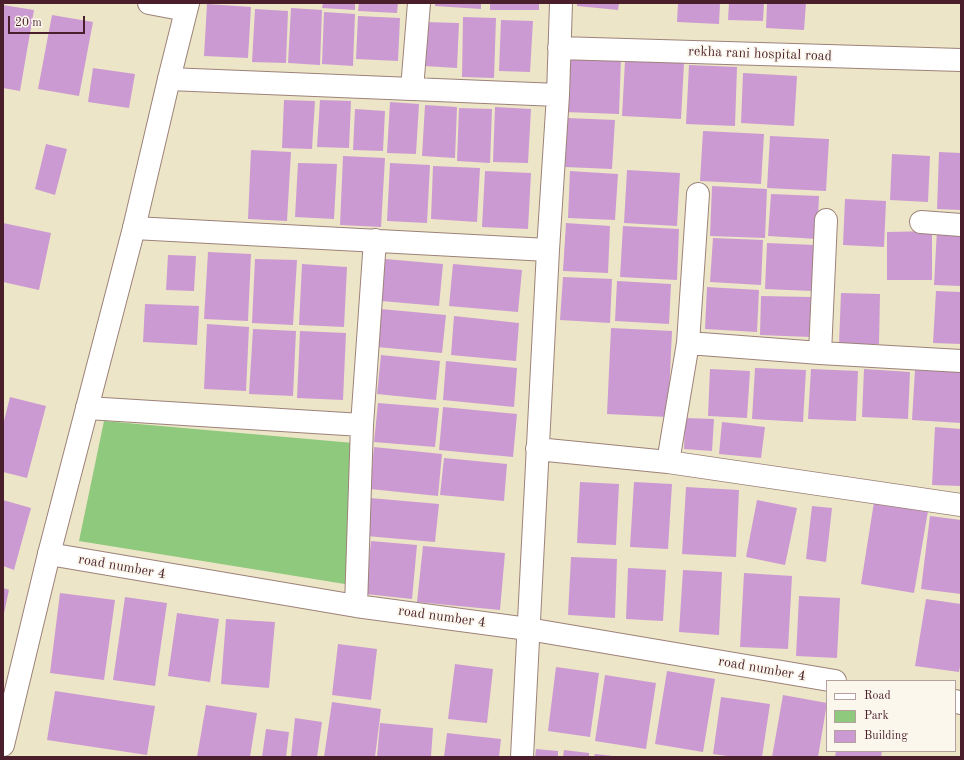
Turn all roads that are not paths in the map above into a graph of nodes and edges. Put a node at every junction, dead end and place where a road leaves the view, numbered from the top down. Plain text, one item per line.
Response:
1 (149, 3) edge
2 (419, 3) edge
3 (561, 3) edge
4 (187, 6) edge
5 (559, 48) junction
6 (961, 60) edge
7 (168, 79) junction
8 (412, 89) junction
9 (558, 95) junction
10 (698, 194) dead end
11 (826, 220) dead end
12 (921, 222) dead end
13 (961, 225) edge
14 (134, 228) junction
15 (375, 240) junction
16 (548, 250) junction
17 (688, 343) junction
18 (820, 353) junction
19 (961, 361) edge
20 (87, 408) junction
21 (362, 425) junction
22 (537, 449) junction
23 (668, 462) junction
24 (961, 504) edge
25 (49, 554) junction
26 (356, 606) junction
27 (528, 629) junction
28 (829, 680) edge
29 (3, 745) edge
30 (522, 757) edge

1 - 4 street
2 - 8 street
3 - 5 street
4 - 7 street
5 - 6 street, rekha rani hospital road
5 - 9 street
7 - 8 street
7 - 14 street
8 - 9 street
9 - 16 street
10 - 17 street
11 - 18 street
12 - 13 street
14 - 15 street
14 - 20 street
15 - 16 street
15 - 21 street
16 - 22 street
17 - 18 street
17 - 23 street
18 - 19 street
20 - 21 street
20 - 25 street
21 - 26 street
22 - 23 street
22 - 27 street
23 - 24 street
25 - 26 street, road number 4
25 - 29 street
26 - 27 street, road number 4
27 - 28 street, road number 4
27 - 30 street

